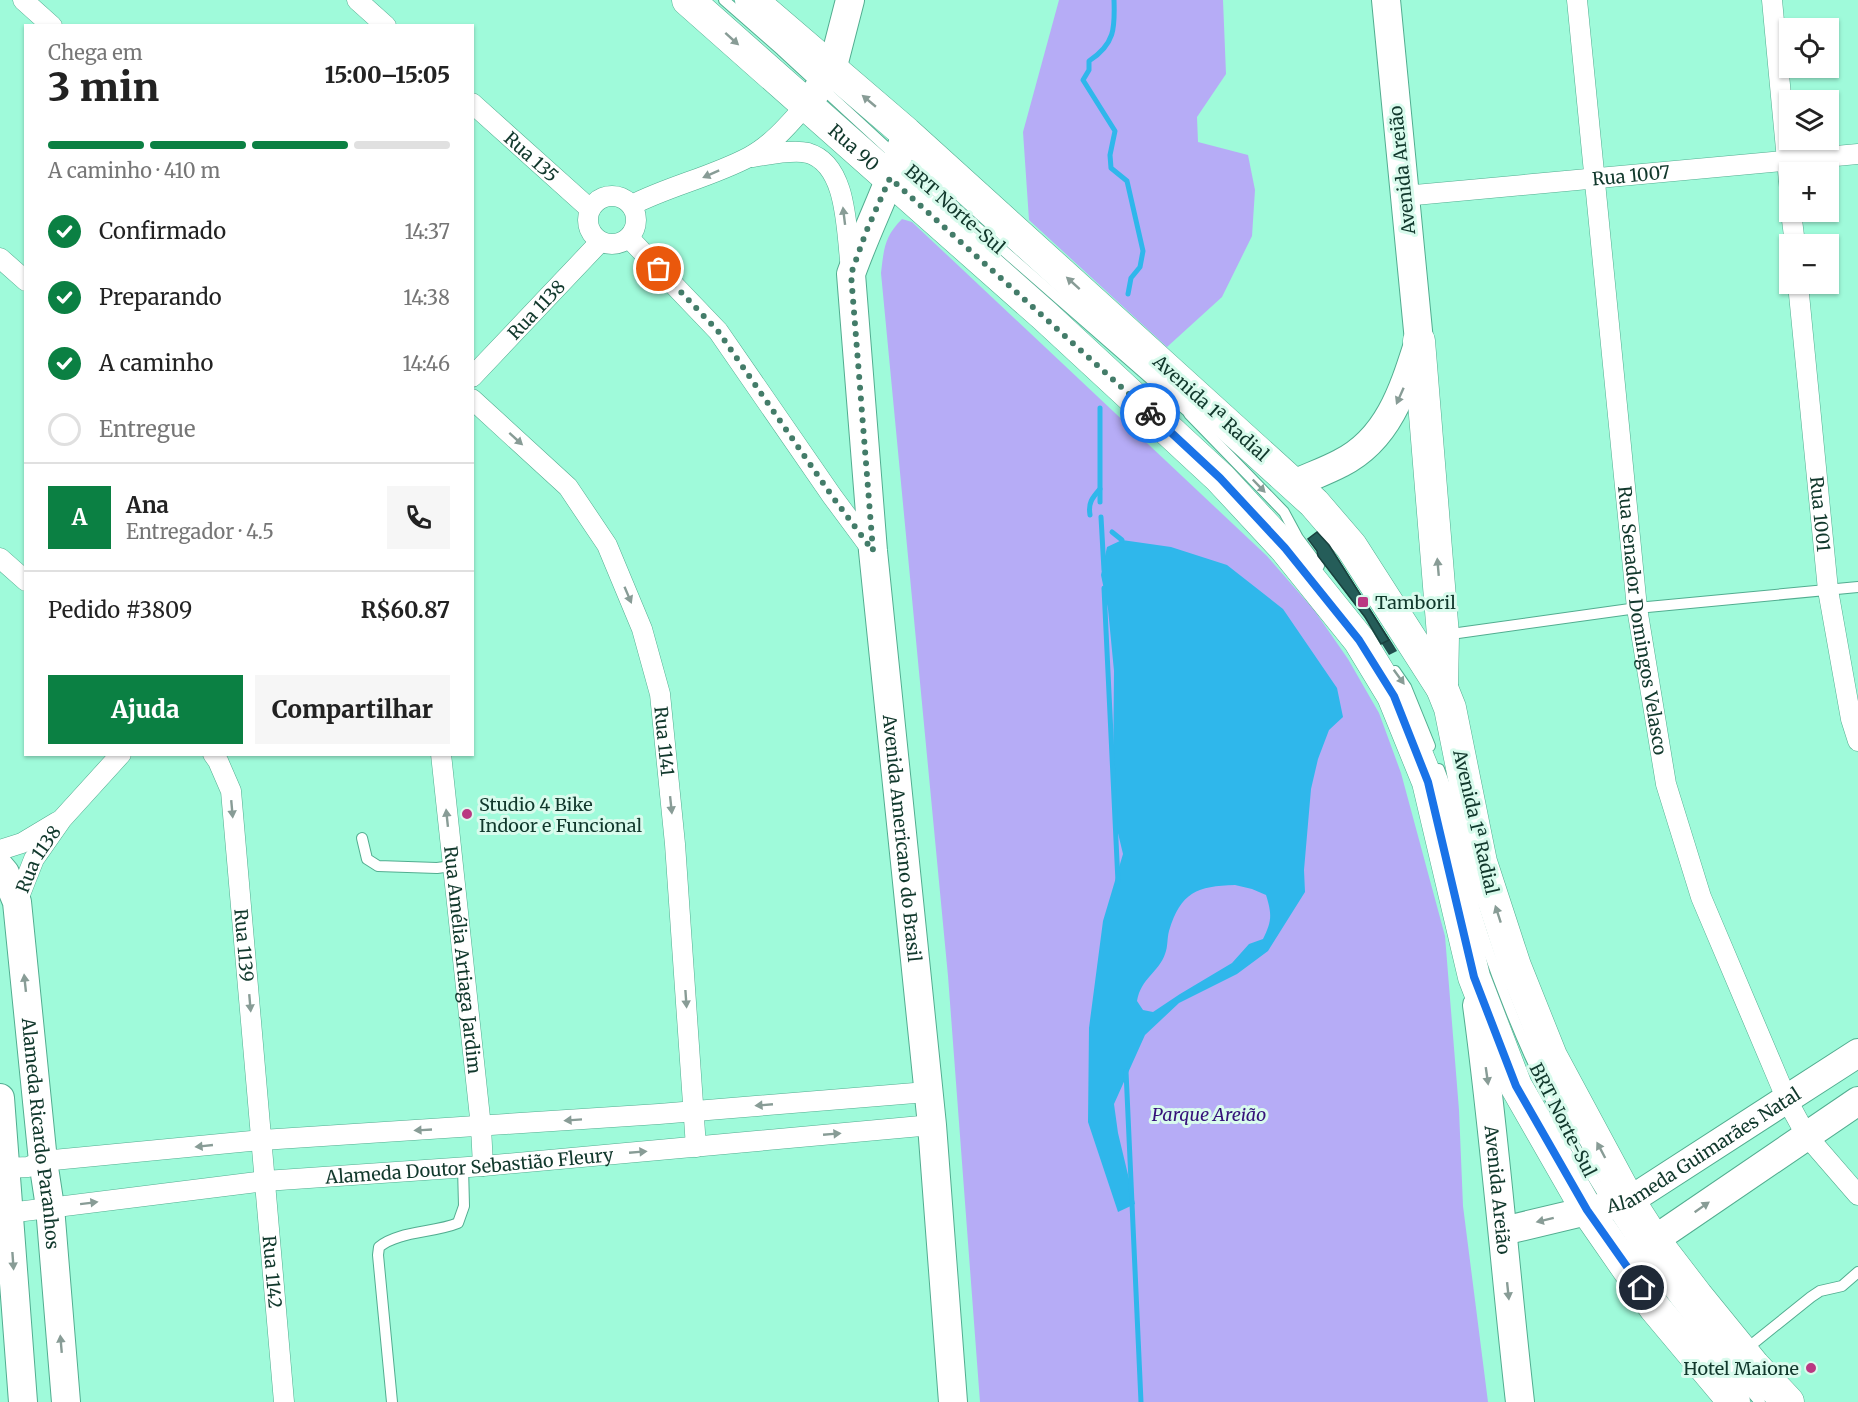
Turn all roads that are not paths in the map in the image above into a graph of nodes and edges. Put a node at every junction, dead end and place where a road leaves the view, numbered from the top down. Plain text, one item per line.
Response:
1 (23, 0) edge
2 (357, 0) edge
3 (688, 0) edge
4 (724, 0) edge
5 (751, 0) edge
6 (850, 0) edge
7 (1386, 0) edge
8 (1577, 0) edge
9 (1772, 0) edge
10 (50, 24) edge
11 (384, 24) edge
12 (820, 87) junction
13 (474, 105) edge
14 (1858, 154) edge
15 (898, 156) junction
16 (750, 157) junction
17 (1786, 161) junction
18 (1594, 178) junction
19 (1404, 196) junction
20 (632, 205) junction
21 (590, 209) junction
22 (629, 238) junction
23 (600, 242) junction
24 (0, 258) edge
25 (851, 274) junction
26 (24, 279) edge
27 (1799, 294) edge
28 (1116, 322) joint
29 (1419, 341) junction
30 (1101, 368) joint
31 (474, 375) edge
32 (474, 401) edge
33 (1190, 414) junction
34 (1294, 483) junction
35 (873, 551) junction
36 (0, 558) edge
37 (24, 579) edge
38 (1328, 579) edge
39 (1858, 587) edge
40 (1828, 590) junction
41 (1637, 608) junction
42 (1361, 625) edge
43 (1443, 635) junction
44 (1374, 642) edge
45 (1387, 660) dead end
46 (1431, 682) junction
47 (1858, 741) edge
48 (119, 756) edge
49 (214, 756) edge
50 (441, 756) edge
51 (1447, 763) dead end
52 (1449, 795) junction
53 (62, 819) junction
54 (362, 838) dead end
55 (0, 850) edge
56 (452, 866) junction
57 (0, 867) edge
58 (17, 902) junction
59 (1474, 977) junction
60 (1858, 1053) edge
61 (927, 1092) junction
62 (0, 1098) edge
63 (1787, 1100) junction
64 (1858, 1101) edge
65 (694, 1111) junction
66 (932, 1125) junction
67 (481, 1126) junction
68 (1806, 1135) junction
69 (262, 1140) junction
70 (696, 1147) junction
71 (43, 1161) junction
72 (483, 1166) junction
73 (463, 1167) junction
74 (6, 1168) junction
75 (265, 1181) junction
76 (1858, 1195) edge
77 (1608, 1206) junction
78 (50, 1207) junction
79 (5, 1214) edge
80 (1503, 1231) junction
81 (1654, 1240) junction
82 (1858, 1272) edge
83 (1743, 1352) junction
84 (23, 1402) edge
85 (66, 1402) edge
86 (284, 1402) edge
87 (392, 1402) edge
88 (953, 1402) edge
89 (1520, 1402) edge
90 (1734, 1402) edge
91 (1760, 1402) edge
92 (1788, 1402) edge

1 - 10 street
2 - 11 street
3 -> 12 main road, Rua 90
4 - 12 lane
5 - 12 main road, Rua 90
6 - 12 street
7 - 19 street, Avenida Areião
8 - 18 street, Rua Senador Domingos Velasco
9 - 17 street
12 - 15 main road, Rua 90
15 -> 12 main road, Rua 90
12 - 16 street
13 - 21 street, Rua 135
14 - 17 street, Rua 1007
15 - 25 street, Avenida Americano do Brasil
28 -> 15 main road, Rua 90
15 - 30 main road, Rua 90
15 - 33 lane, BRT Norte-Sul
16 -> 20 street
25 -> 16 street, Avenida Americano do Brasil
17 - 18 street, Rua 1007
18 - 19 street, Rua 1007
18 - 41 street, Rua Senador Domingos Velasco
19 - 29 street, Avenida Areião
20 - 21 street
20 - 22 street
21 - 23 street
22 - 23 street
22 - 35 street
23 - 31 street, Rua 1138
24 - 26 street
25 - 35 street, Avenida Americano do Brasil
27 - 40 street, Rua 1001
28 - 34 main road, Avenida 1ª Radial
29 -> 34 street
43 -> 29 main road
30 - 59 main road, Avenida 1ª Radial
32 -> 65 street, Rua 1141
33 -> 38 lane, BRT Norte-Sul
33 - 46 lane, BRT Norte-Sul
34 - 46 main road, Avenida 1ª Radial
35 - 61 street, Avenida Americano do Brasil
36 - 37 street
39 - 40 lane
40 - 41 lane
40 - 47 street, Rua 1001
41 - 43 lane
41 - 63 street, Rua Senador Domingos Velasco
42 - 44 lane
43 - 46 main road
45 -> 52 lane, BRT Norte-Sul
77 -> 46 main road, Avenida 1ª Radial
48 - 53 street, Rua 1138
49 -> 69 street, Rua 1139
56 -> 50 street, Rua Amélia Artiaga Jardim
51 - 52 lane, BRT Norte-Sul
52 - 77 lane, BRT Norte-Sul
53 - 55 street, Rua 1138
53 - 58 street, Rua 1138
54 - 56 lane
56 - 67 street, Rua Amélia Artiaga Jardim
57 - 58 street, Alameda Ricardo Paranhos
71 -> 58 street, Alameda Ricardo Paranhos
59 - 77 main road, Avenida 1ª Radial
59 -> 80 street, Avenida Areião
60 - 63 street, Alameda Guimarães Natal
61 -> 65 street, Alameda Doutor Sebastião Fleury
61 - 66 street, Avenida Americano do Brasil
62 - 74 street, Alameda Ricardo Paranhos
63 - 68 street, Rua Senador Domingos Velasco
63 - 77 street, Alameda Guimarães Natal
64 - 68 street
65 -> 67 street, Alameda Doutor Sebastião Fleury
65 - 70 street, Rua 1141
70 -> 66 street, Alameda Doutor Sebastião Fleury
66 - 88 street, Avenida Americano do Brasil
67 -> 69 street, Alameda Doutor Sebastião Fleury
67 - 72 street, Rua Amélia Artiaga Jardim
68 - 76 street, Rua Senador Domingos Velasco
81 -> 68 street
69 -> 71 street, Alameda Doutor Sebastião Fleury
69 - 75 street, Rua 1142
72 -> 70 street, Alameda Doutor Sebastião Fleury
71 - 74 street, Alameda Doutor Sebastião Fleury
71 - 78 street, Alameda Ricardo Paranhos
72 - 73 street, Alameda Doutor Sebastião Fleury
73 - 75 street, Alameda Doutor Sebastião Fleury
73 - 87 lane
74 - 79 street, Alameda Ricardo Paranhos
78 -> 75 street, Alameda Doutor Sebastião Fleury
75 - 86 street, Rua 1142
77 -> 80 street, Alameda Guimarães Natal
77 - 81 main road, Avenida 1ª Radial
77 - 90 main road, Avenida 1ª Radial
77 - 91 lane, BRT Norte-Sul
78 - 79 street, Alameda Doutor Sebastião Fleury
85 -> 78 street, Alameda Ricardo Paranhos
79 -> 84 street, Alameda Ricardo Paranhos
80 -> 89 street, Avenida Areião
81 - 83 main road, Avenida 1ª Radial
82 - 83 lane
83 - 92 main road, Avenida 1ª Radial

